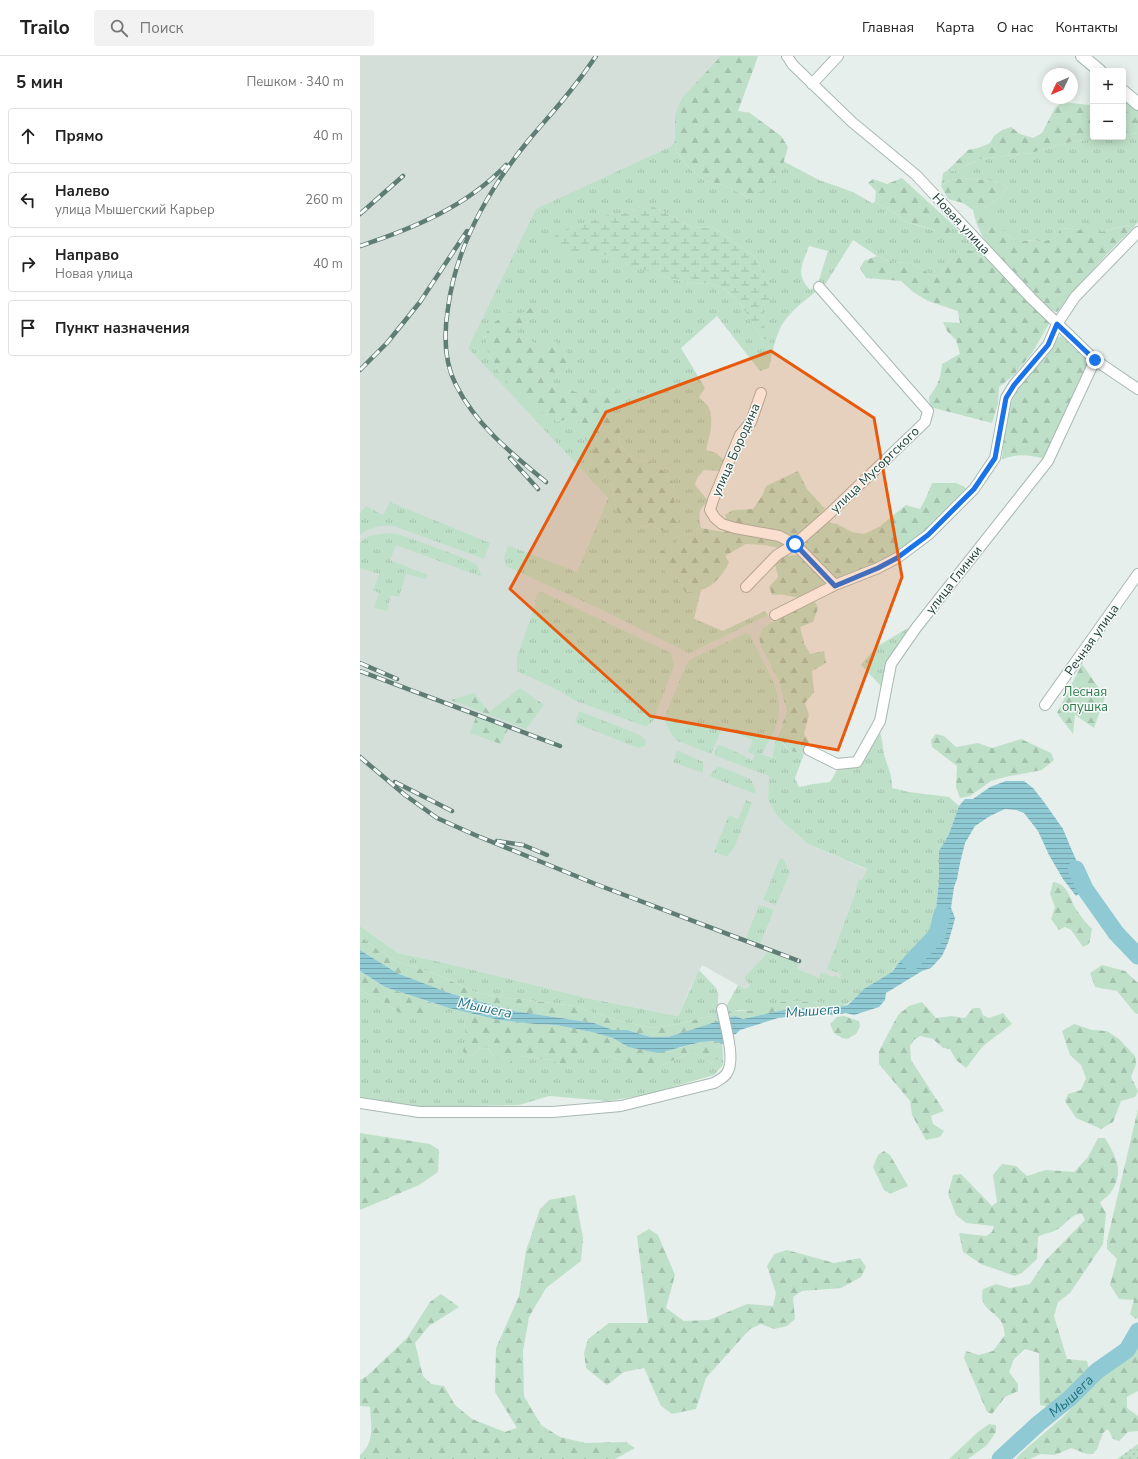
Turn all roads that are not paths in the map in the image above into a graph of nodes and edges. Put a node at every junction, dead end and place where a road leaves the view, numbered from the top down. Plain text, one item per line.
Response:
1 (787, 56) edge
2 (838, 56) edge
3 (1082, 56) edge
4 (1096, 68) edge
5 (812, 84) junction
6 (1126, 94) edge
7 (1138, 104) edge
8 (1138, 232) edge
9 (819, 287) dead end
10 (1057, 324) junction
11 (1095, 360) junction
12 (1138, 389) edge
13 (761, 393) dead end
14 (795, 544) junction
15 (1138, 574) edge
16 (835, 586) junction
17 (746, 587) dead end
18 (775, 615) dead end
19 (1045, 705) dead end
20 (808, 750) dead end
21 (722, 1009) dead end
22 (360, 1103) edge

1 - 5 street, Новая улица
2 - 5 street
3 - 4 main road
5 - 10 street, Новая улица
6 - 7 main road
8 - 10 street
9 - 14 street, улица Мусоргского
10 - 11 street, Новая улица
10 - 16 street
11 - 12 street, Новая улица
11 - 20 street, улица Глинки
13 - 14 street, улица Бородина
14 - 16 street
14 - 17 street, улица Мусоргского
15 - 19 street, Речная улица
16 - 18 street
21 - 22 street

